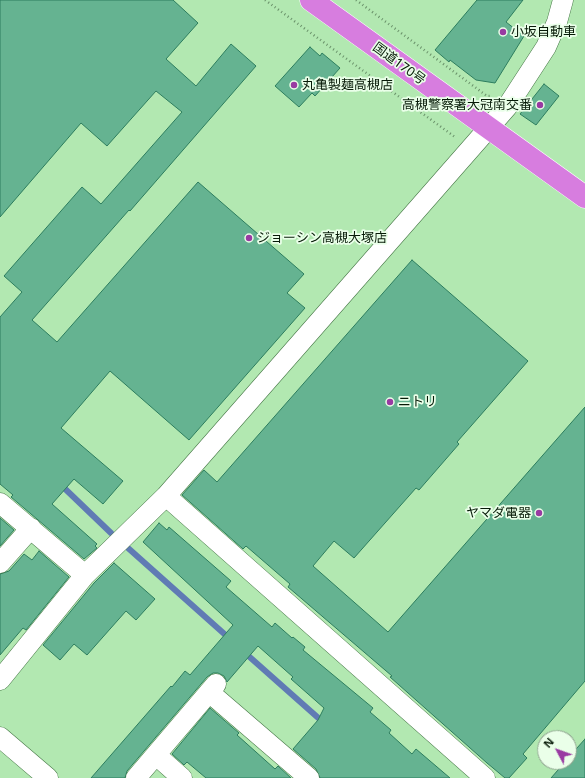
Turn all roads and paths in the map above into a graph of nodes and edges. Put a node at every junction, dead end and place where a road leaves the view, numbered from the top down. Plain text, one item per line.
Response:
1 (265, 0) edge
2 (311, 0) edge
3 (356, 0) edge
4 (563, 0) edge
5 (492, 96) dead end
6 (488, 128) junction
7 (470, 149) junction
8 (585, 197) edge
9 (166, 496) junction
10 (0, 503) edge
11 (31, 528) junction
12 (0, 563) edge
13 (85, 575) junction
14 (0, 680) edge
15 (0, 737) edge
16 (156, 755) junction
17 (47, 778) edge
18 (136, 778) edge
19 (182, 778) edge
20 (309, 778) edge
21 (485, 778) edge

1 - 7 path
2 - 6 highway, 国道170号
3 - 5 path
4 - 6 street
6 - 7 street
6 - 8 highway, 国道170号
7 - 9 street
9 - 13 street
9 - 21 street
10 - 11 street
11 - 12 street
11 - 13 street
13 - 14 street
15 - 17 street
16 - 18 street
16 - 19 street
16 - 20 street

